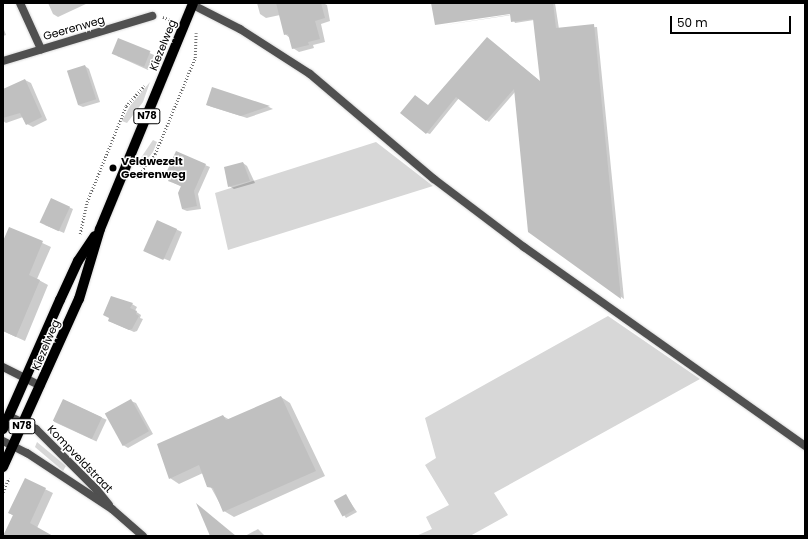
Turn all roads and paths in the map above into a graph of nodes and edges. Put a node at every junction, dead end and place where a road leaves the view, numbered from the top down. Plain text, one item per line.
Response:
1 (20, 3) edge
2 (193, 4) edge
3 (177, 15) dead end
4 (152, 16) dead end
5 (171, 28) dead end
6 (41, 49) junction
7 (3, 61) edge
8 (147, 82) dead end
9 (100, 229) junction
10 (78, 236) dead end
11 (3, 367) edge
12 (25, 379) junction
13 (41, 386) junction
14 (9, 416) junction
15 (24, 423) junction
16 (3, 429) edge
17 (3, 442) edge
18 (13, 446) junction
19 (805, 446) edge
20 (3, 466) edge
21 (112, 509) junction
22 (143, 536) edge

1 - 6 street
2 - 9 main road, Kiezelweg / N78
2 - 19 street
3 - 5 path
4 - 6 street, Geerenweg
6 - 7 street, Geerenweg
8 - 10 path
9 - 12 main road, Kiezelweg / N78
9 - 13 main road, Kiezelweg / N78
11 - 12 street
12 - 13 street
12 - 14 main road, Kiezelweg / N78
13 - 15 main road, Kiezelweg / N78
14 - 15 street, Kompveldstraat
14 - 16 main road, Kiezelweg / N78
15 - 18 main road, Kiezelweg / N78
15 - 21 street, Kompveldstraat
17 - 18 street, Kompveldstraat
18 - 20 main road, Kiezelweg / N78
18 - 21 street, Kompveldstraat
21 - 22 street, Kompveldstraat

